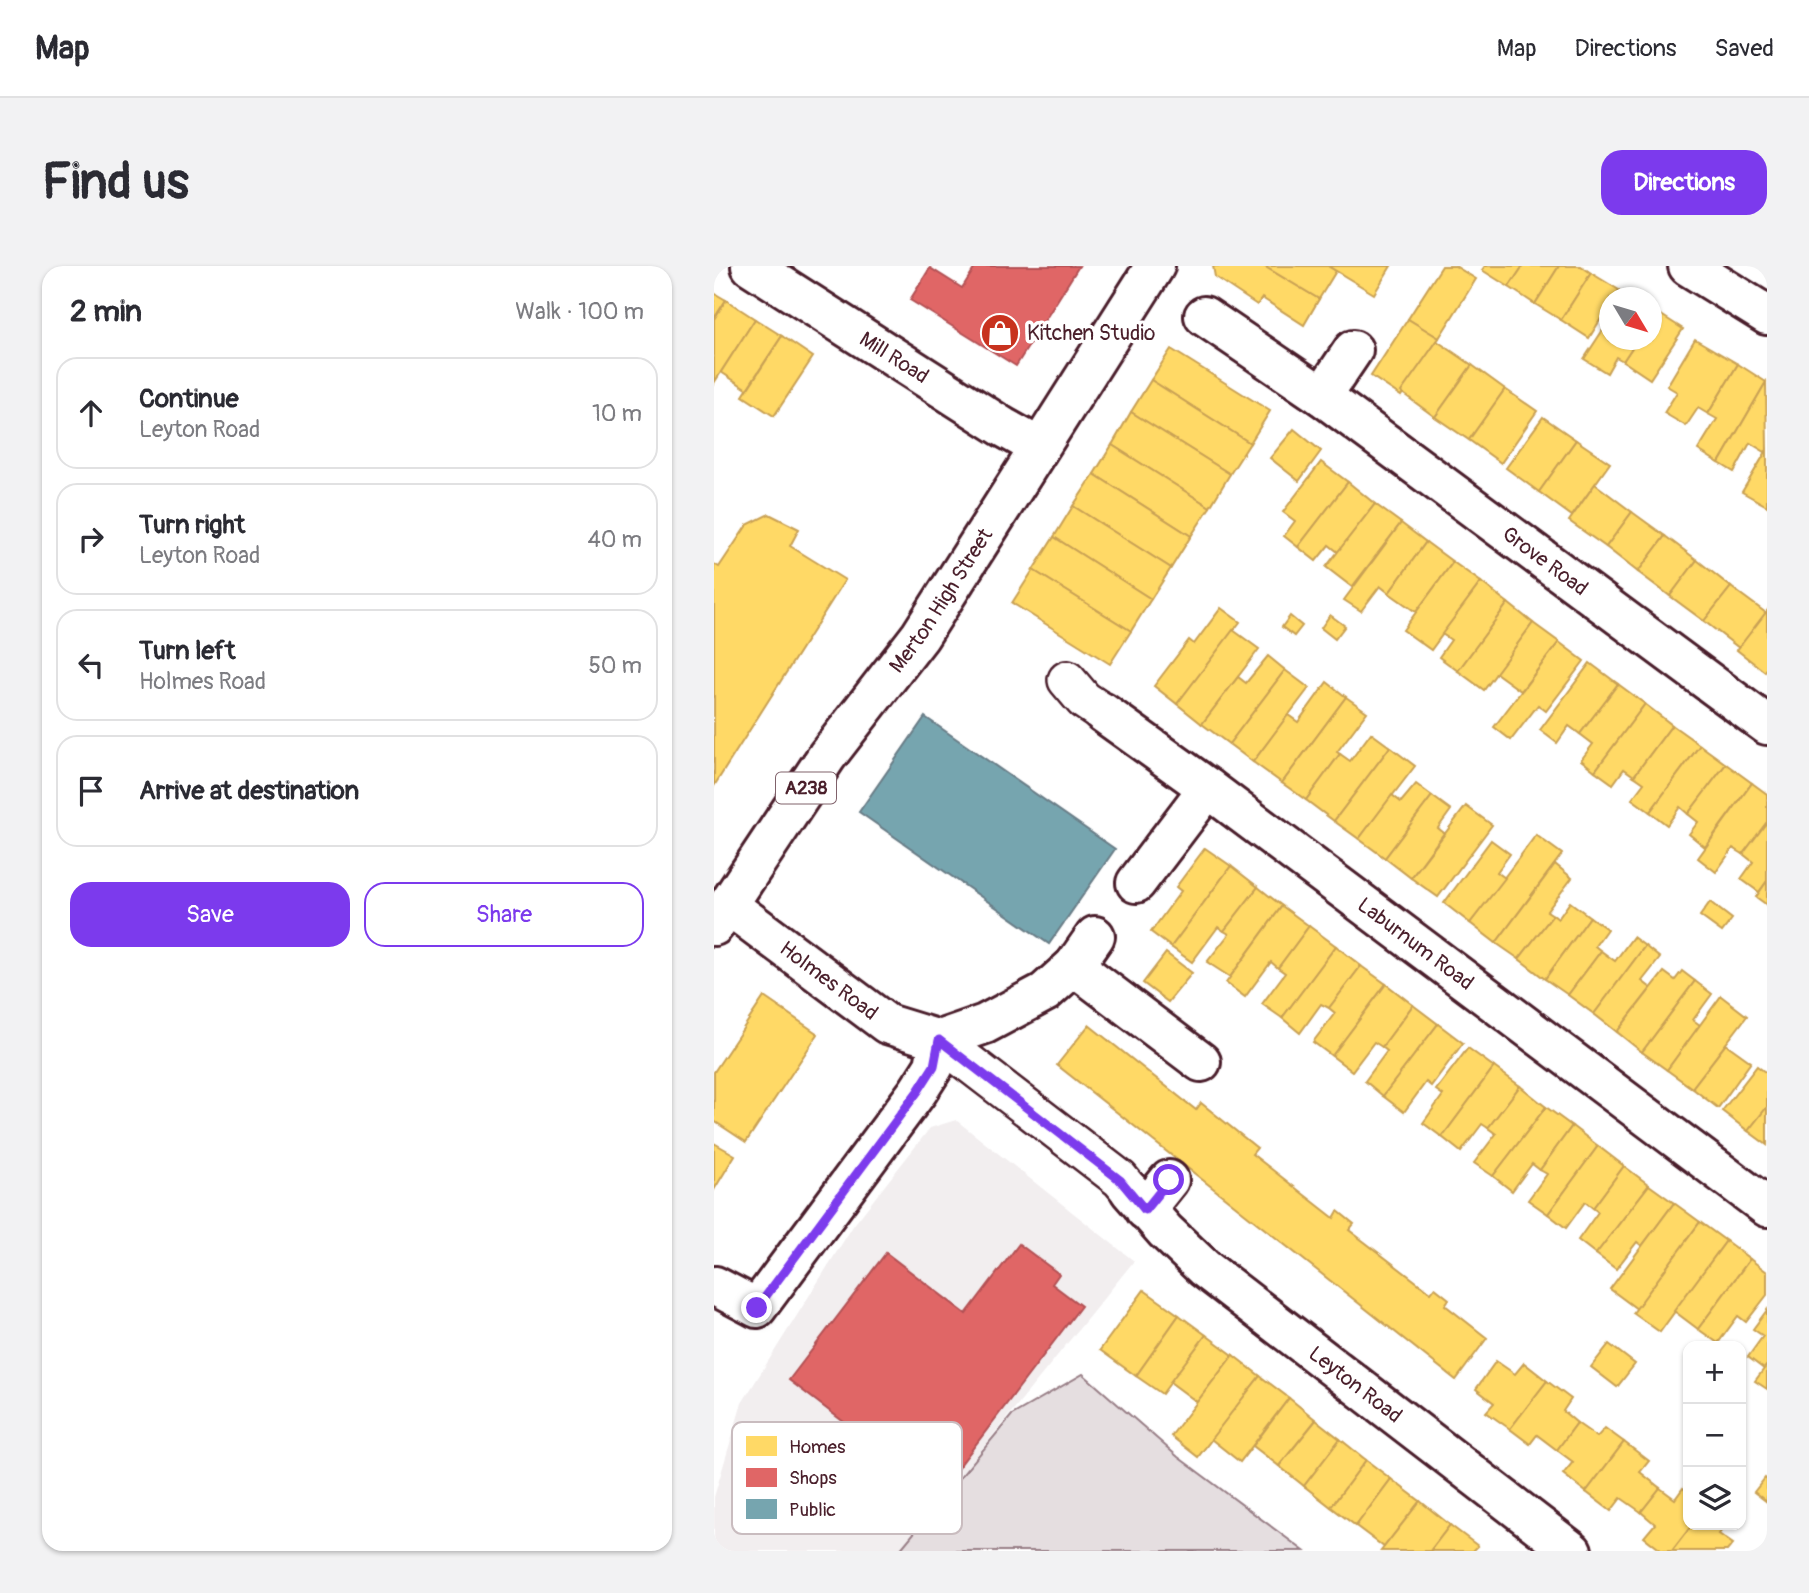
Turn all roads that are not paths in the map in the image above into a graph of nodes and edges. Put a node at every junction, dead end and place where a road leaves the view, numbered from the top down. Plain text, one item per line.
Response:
1 (751, 266) edge
2 (1155, 266) edge
3 (1688, 266) edge
4 (1767, 315) edge
5 (1204, 316) dead end
6 (1353, 351) dead end
7 (1322, 396) junction
8 (1039, 447) junction
9 (1067, 680) dead end
10 (1102, 712) joint
11 (1767, 725) edge
12 (1208, 788) junction
13 (1136, 883) dead end
14 (721, 916) edge
15 (939, 1040) junction
16 (1201, 1062) dead end
17 (1169, 1180) dead end
18 (1137, 1201) junction
19 (1767, 1207) edge
20 (715, 1285) edge
21 (1572, 1551) edge

1 - 8 street, Mill Road
2 - 8 street, Merton High Street / A238
3 - 4 street
5 - 7 street, Grove Road
6 - 7 street
7 - 11 street, Grove Road
8 - 14 street, Merton High Street / A238
9 - 10 street, Laburnum Road
10 - 12 street, Laburnum Road
12 - 13 street
12 - 19 street, Laburnum Road
14 - 15 street, Holmes Road
15 - 16 street
15 - 18 street, Leyton Road
15 - 20 street
17 - 18 street
18 - 21 street, Leyton Road

